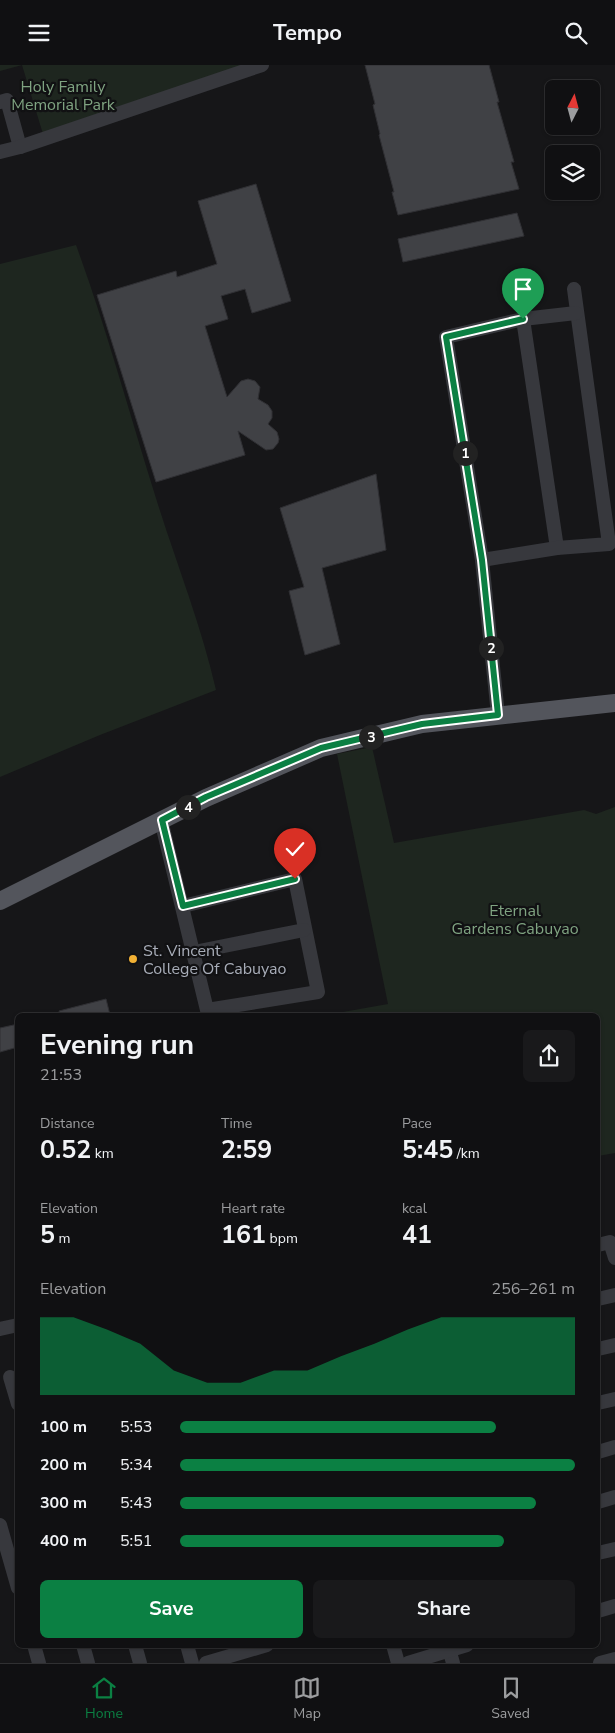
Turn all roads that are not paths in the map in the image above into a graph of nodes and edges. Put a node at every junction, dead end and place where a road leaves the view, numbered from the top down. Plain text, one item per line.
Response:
1 (262, 65) edge
2 (0, 102) edge
3 (20, 147) junction
4 (0, 152) edge
5 (574, 289) dead end
6 (576, 313) junction
7 (523, 319) junction
8 (557, 548) junction
9 (482, 560) junction
10 (615, 703) edge
11 (498, 715) junction
12 (162, 820) junction
13 (0, 901) edge
14 (183, 906) junction
15 (304, 929) junction
16 (194, 953) junction
17 (600, 1244) edge
18 (615, 1258) edge
19 (615, 1295) edge
20 (600, 1299) edge
21 (15, 1326) edge
22 (0, 1329) edge
23 (615, 1345) edge
24 (600, 1349) edge
25 (9, 1377) edge
26 (15, 1395) edge
27 (615, 1399) edge
28 (600, 1403) edge
29 (615, 1447) edge
30 (600, 1451) edge
31 (615, 1497) edge
32 (600, 1501) edge
33 (0, 1525) edge
34 (615, 1549) edge
35 (600, 1553) edge
36 (15, 1578) edge
37 (615, 1606) edge
38 (600, 1610) edge
39 (35, 1648) edge
40 (84, 1648) edge
41 (136, 1648) edge
42 (188, 1648) edge
43 (394, 1648) edge
44 (239, 1649) edge
45 (450, 1653) edge
46 (615, 1659) edge
47 (39, 1663) edge
48 (88, 1663) edge
49 (140, 1663) edge
50 (192, 1663) edge
51 (206, 1663) edge
52 (398, 1663) edge
53 (408, 1663) edge
54 (600, 1663) edge

1 - 3 street
2 - 3 street
3 - 4 street
5 - 6 street
6 - 7 street
6 - 8 street
7 - 8 street
7 - 9 street
8 - 9 street
9 - 11 street
10 - 11 main road
11 - 12 main road
12 - 13 main road
12 - 14 street
14 - 15 street
14 - 16 street
15 - 16 street
15 - 16 street
17 - 18 street
19 - 20 street
21 - 22 street
23 - 24 street
25 - 26 street
27 - 28 street
29 - 30 street
31 - 32 street
33 - 36 street
34 - 35 street
37 - 38 street
39 - 47 street
40 - 48 street
41 - 49 street
42 - 50 street
43 - 52 street
44 - 51 street
45 - 53 street
46 - 54 street

